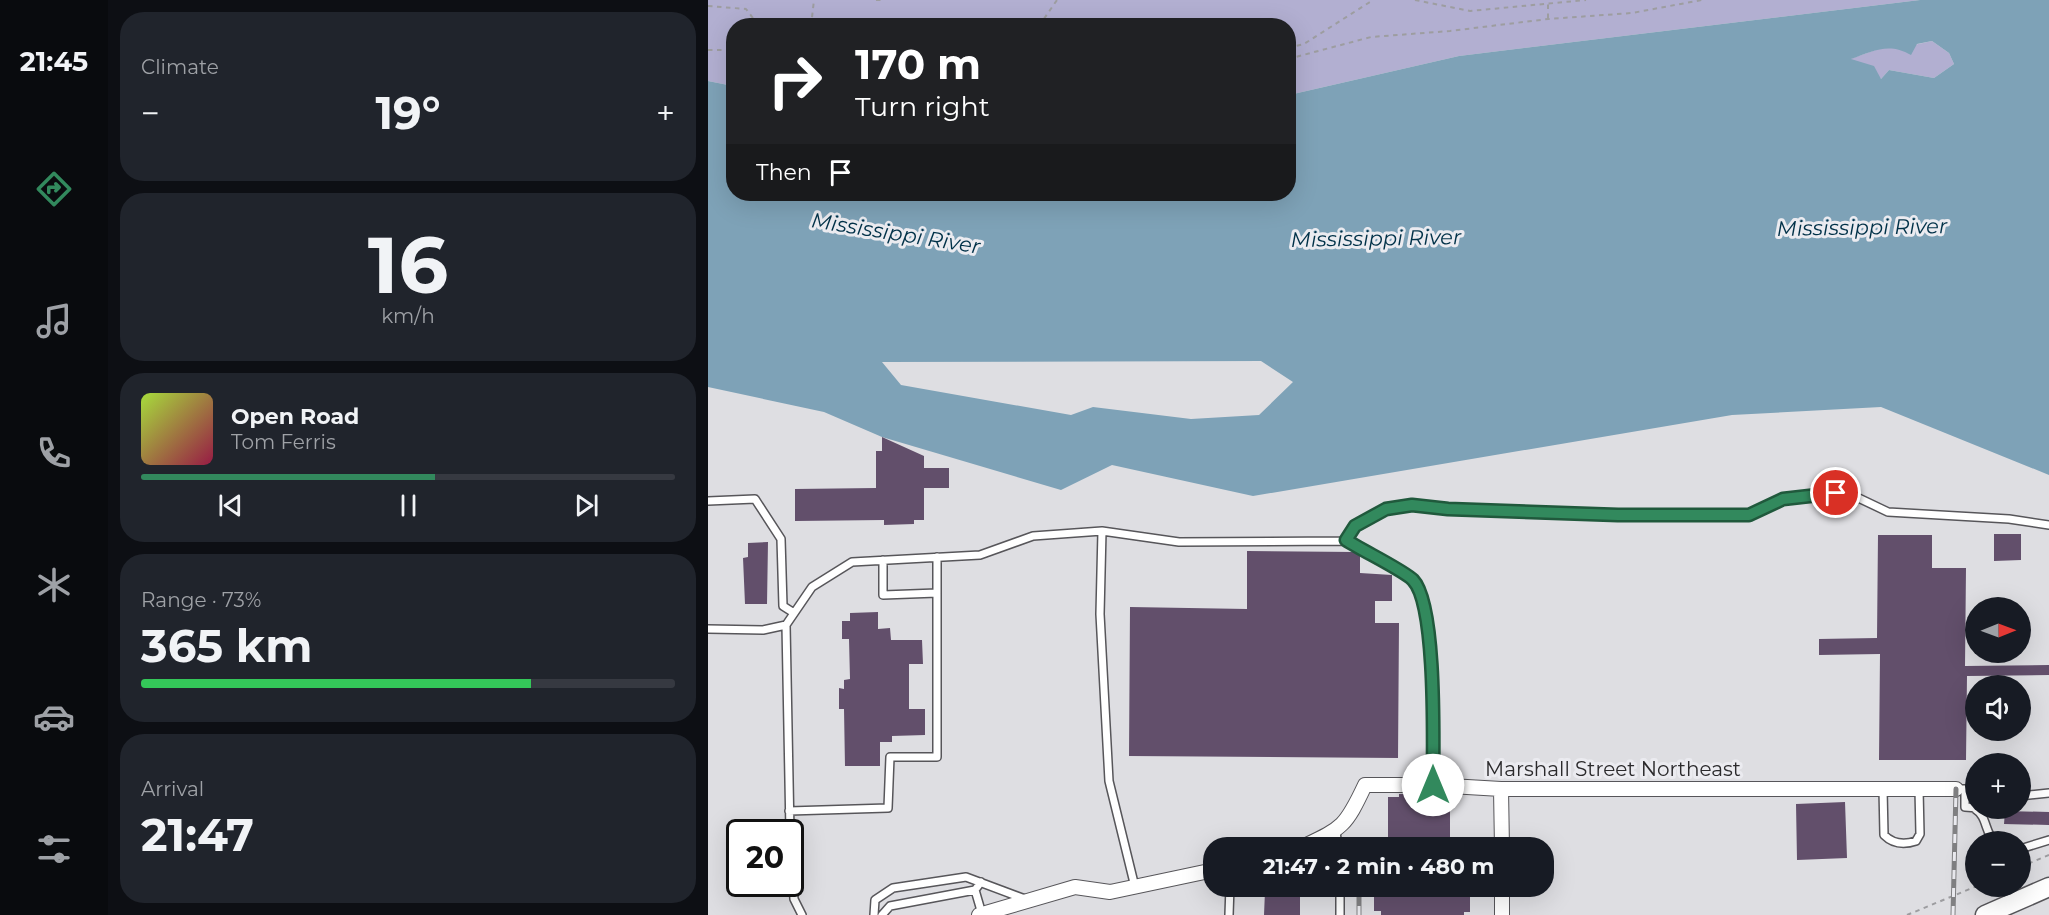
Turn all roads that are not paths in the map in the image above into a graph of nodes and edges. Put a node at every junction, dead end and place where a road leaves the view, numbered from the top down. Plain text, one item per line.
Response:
1 (708, 501) edge
2 (2049, 525) edge
3 (1102, 531) junction
4 (1346, 540) junction
5 (936, 556) junction
6 (883, 560) junction
7 (937, 593) junction
8 (794, 613) junction
9 (786, 625) junction
10 (708, 629) edge
11 (1433, 785) junction
12 (1501, 789) junction
13 (1882, 789) junction
14 (1919, 789) junction
15 (1956, 789) joint
16 (1965, 789) edge
17 (2049, 793) edge
18 (2031, 795) edge
19 (789, 811) junction
20 (789, 819) edge
21 (1336, 831) junction
22 (1323, 837) edge
23 (1337, 837) edge
24 (1502, 837) edge
25 (2049, 840) edge
26 (2031, 846) edge
27 (1203, 872) edge
28 (981, 882) junction
29 (1135, 887) junction
30 (2049, 887) edge
31 (975, 890) junction
32 (794, 897) edge
33 (1230, 897) edge
34 (1340, 897) edge
35 (1502, 897) edge
36 (1029, 901) junction
37 (802, 915) edge
38 (874, 915) edge
39 (882, 915) edge
40 (981, 915) edge
41 (1229, 915) edge
42 (1340, 915) edge
43 (1502, 915) edge
44 (1985, 915) edge

1 - 8 lane
2 - 4 lane
3 - 4 lane
3 - 5 lane
3 - 29 lane
4 - 11 lane
5 - 6 lane
5 - 7 lane
6 - 7 lane
6 - 8 lane
7 - 19 lane
8 - 9 lane
9 - 10 lane
9 - 19 lane
11 - 12 street, Marshall Street Northeast
11 - 21 street, Marshall Street Northeast
12 - 13 street, Marshall Street Northeast
12 - 24 street
13 - 14 street, Marshall Street Northeast
13 - 14 lane
14 - 15 street, Marshall Street Northeast
15 - 16 lane
17 - 18 lane
19 - 20 lane
21 - 22 street, Marshall Street Northeast
21 - 23 lane
25 - 26 lane
27 - 29 street
28 - 31 lane
28 - 36 lane
28 - 38 lane
29 - 36 street
30 - 44 street
31 - 39 lane
31 - 40 lane
32 - 37 lane
33 - 41 lane
34 - 42 lane
35 - 43 street
36 - 40 street

